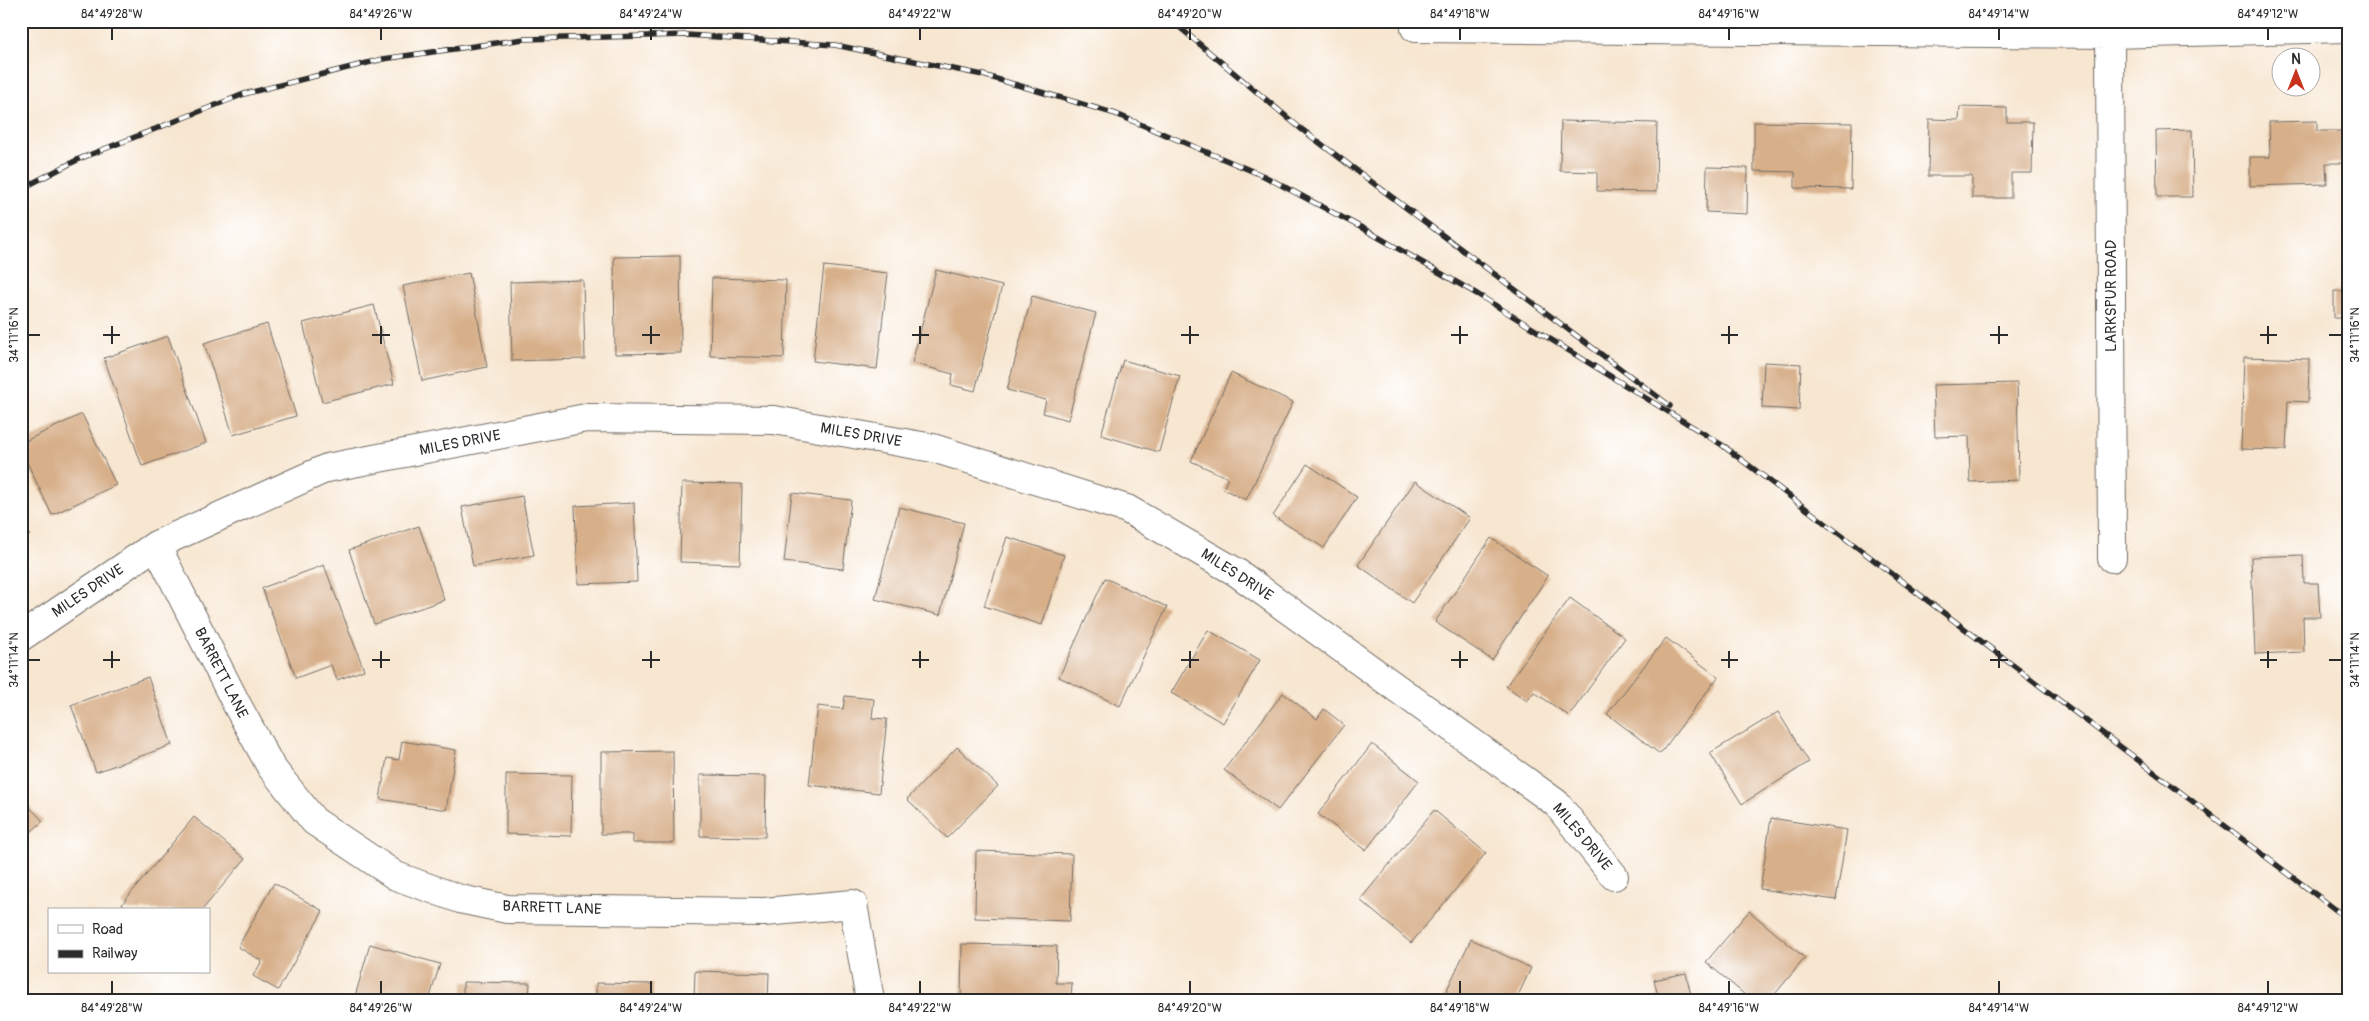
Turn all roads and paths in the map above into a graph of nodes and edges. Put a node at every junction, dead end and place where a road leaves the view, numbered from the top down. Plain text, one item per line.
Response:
1 (1415, 28) dead end
2 (2348, 28) edge
3 (2110, 34) junction
4 (156, 545) junction
5 (2112, 558) dead end
6 (21, 637) edge
7 (1614, 876) dead end
8 (870, 1000) edge

1 - 3 street
2 - 3 street
3 - 5 street, LARKSPUR ROAD
4 - 6 street, MILES DRIVE
4 - 7 street, MILES DRIVE
4 - 8 street, BARRETT LANE

